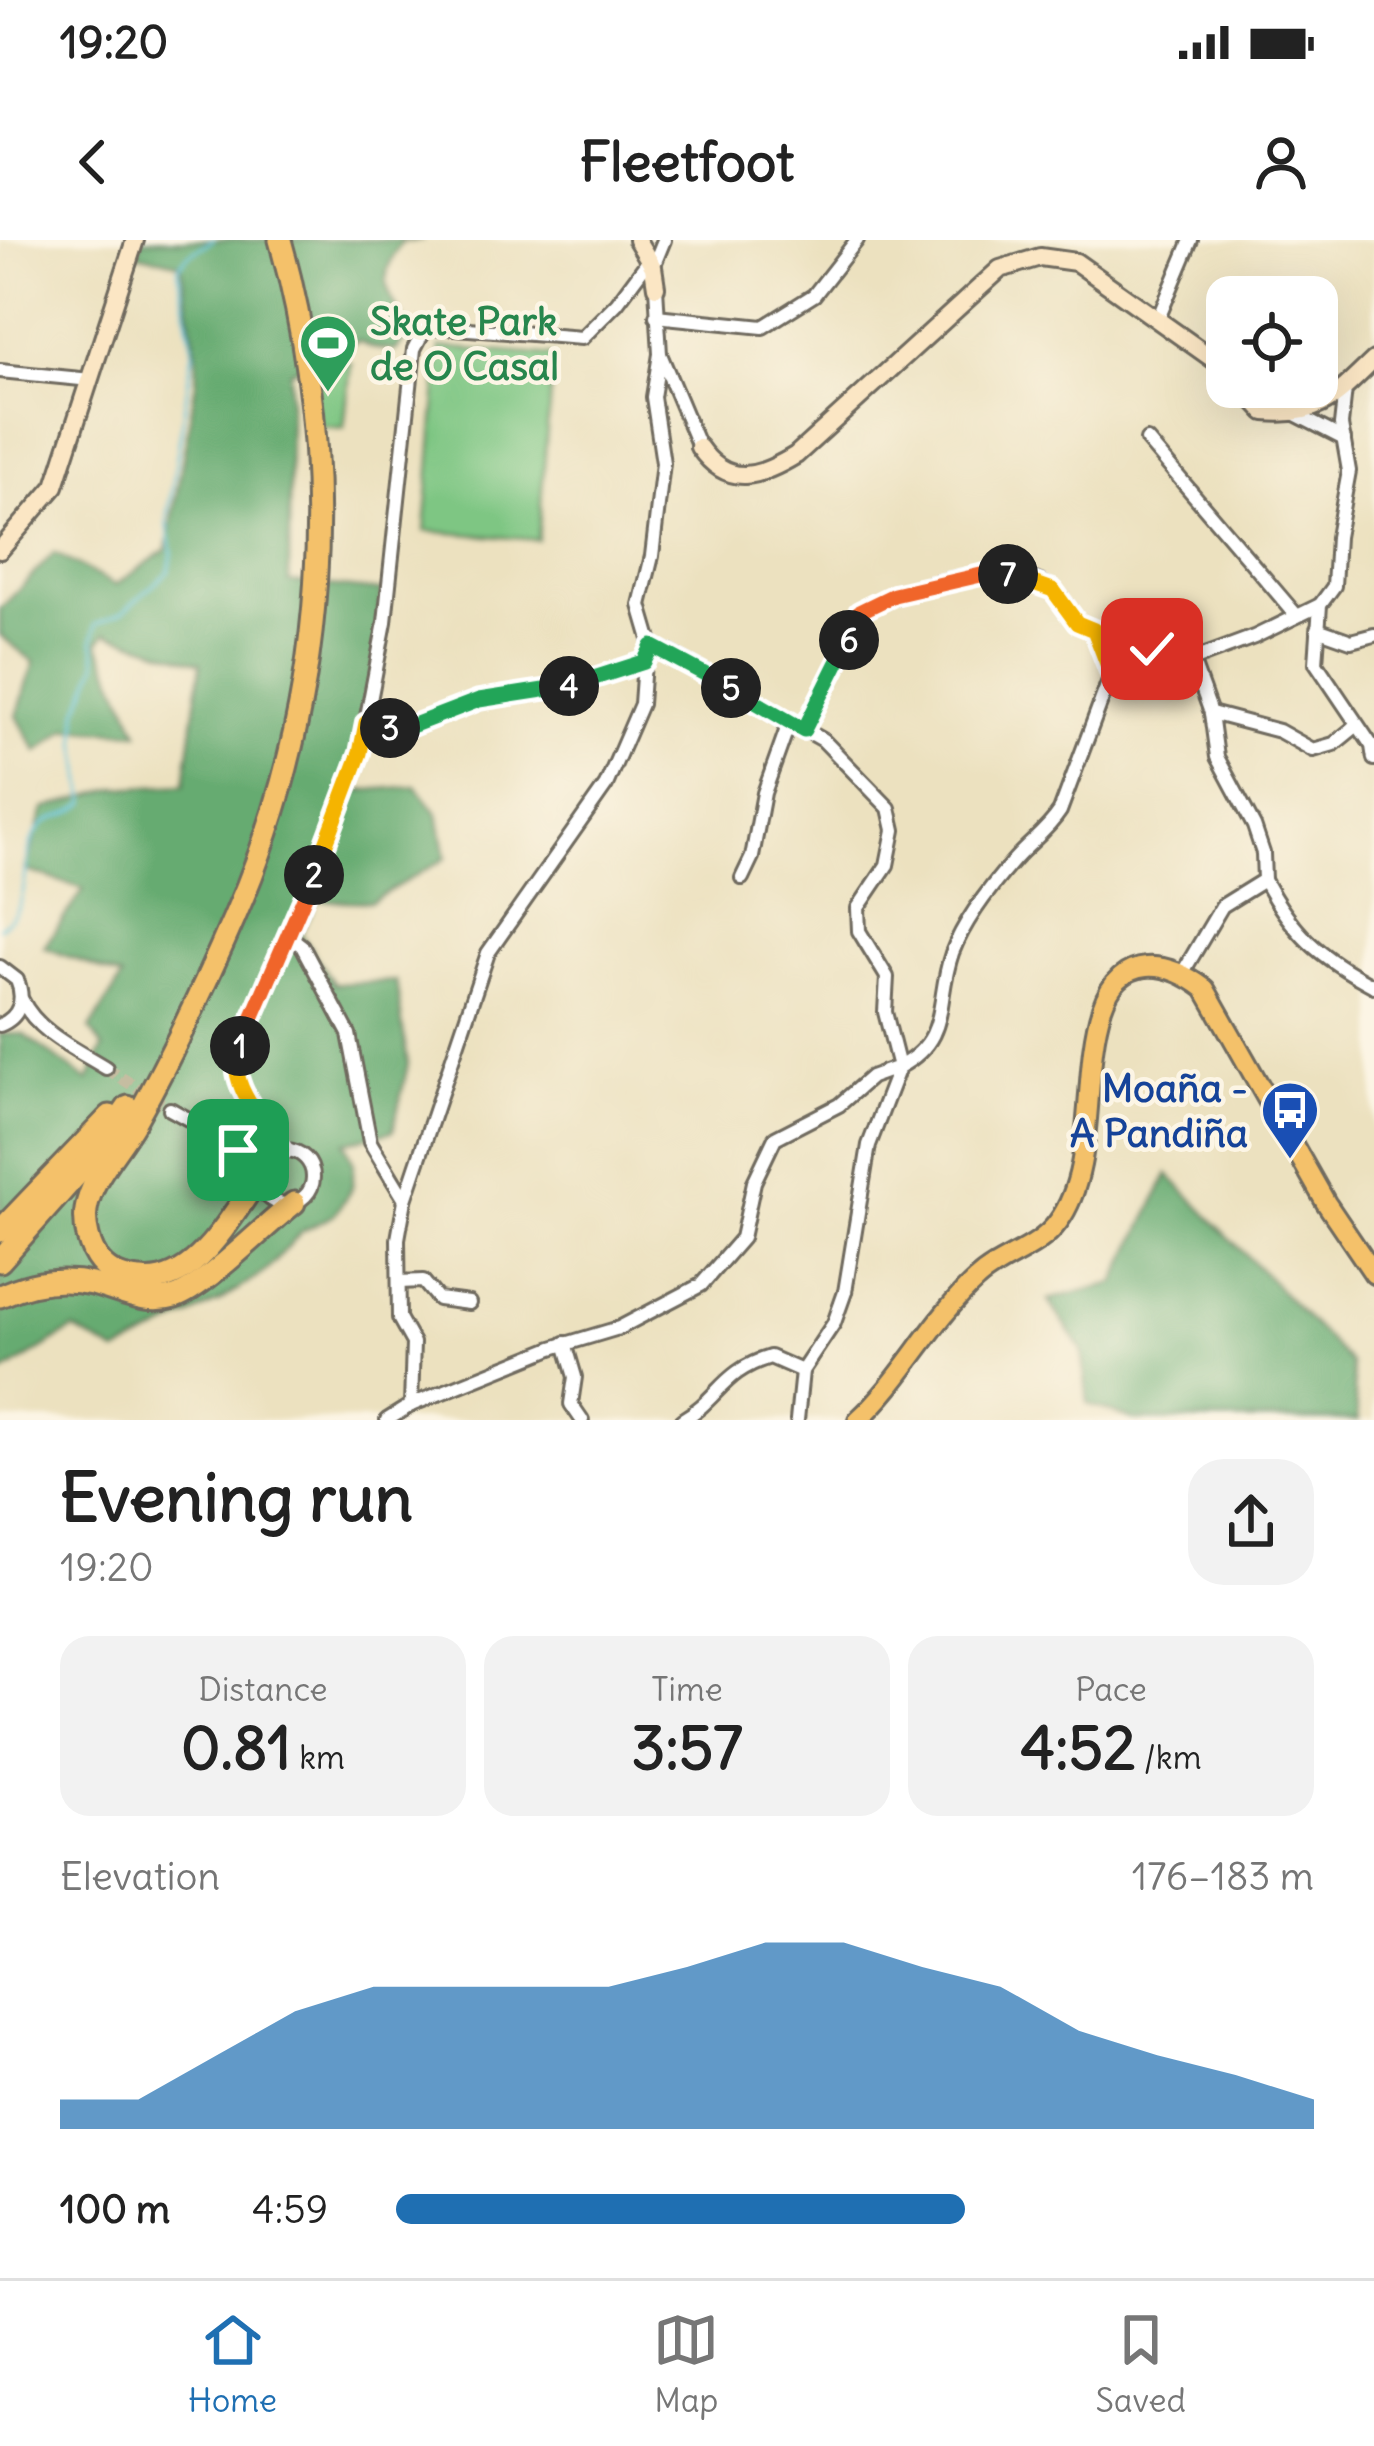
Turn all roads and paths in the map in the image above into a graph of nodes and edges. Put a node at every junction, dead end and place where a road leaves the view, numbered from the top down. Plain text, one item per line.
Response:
1 (135, 240) edge
2 (280, 240) edge
3 (637, 240) edge
4 (664, 240) edge
5 (857, 240) edge
6 (1037, 240) edge
7 (1192, 240) edge
8 (1051, 259) junction
9 (651, 264) junction
10 (656, 287) joint
11 (656, 316) junction
12 (1158, 319) junction
13 (660, 354) junction
14 (1206, 354) edge
15 (1374, 360) edge
16 (0, 371) edge
17 (91, 380) junction
18 (1345, 389) junction
19 (1261, 408) edge
20 (1297, 415) junction
21 (1344, 439) junction
22 (1147, 440) dead end
23 (699, 447) joint
24 (0, 550) edge
25 (1320, 604) junction
26 (1297, 616) junction
27 (1317, 629) junction
28 (1374, 635) edge
29 (652, 646) junction
30 (1192, 660) junction
31 (644, 662) junction
32 (1111, 674) junction
33 (1211, 713) junction
34 (789, 722) junction
35 (366, 723) junction
36 (1356, 726) junction
37 (804, 730) junction
38 (1374, 759) edge
39 (742, 878) dead end
40 (1264, 880) junction
41 (289, 936) junction
42 (0, 967) edge
43 (1183, 972) junction
44 (1374, 986) edge
45 (22, 1000) junction
46 (3, 1024) edge
47 (183, 1027) junction
48 (53, 1034) junction
49 (899, 1067) junction
50 (106, 1068) tunnel mouth
51 (149, 1078) junction
52 (170, 1108) tunnel mouth
53 (228, 1142) junction
54 (278, 1151) junction
55 (258, 1178) junction
56 (405, 1200) junction
57 (294, 1203) junction
58 (0, 1231) edge
59 (0, 1261) edge
60 (1374, 1274) edge
61 (399, 1282) junction
62 (0, 1296) edge
63 (469, 1303) dead end
64 (565, 1342) junction
65 (802, 1371) junction
66 (412, 1405) junction
67 (387, 1420) edge
68 (582, 1420) edge
69 (682, 1420) edge
70 (797, 1420) edge
71 (858, 1420) edge

1 - 17 street
2 - 47 highway
3 - 9 street
4 - 9 street
5 - 11 street
6 - 8 street
7 - 12 street
8 - 12 street
8 - 23 street
9 - 10 street
9 - 35 street
10 - 11 street
11 - 13 street
12 - 14 street
13 - 23 street
13 - 29 street
15 - 18 street
16 - 17 street
17 - 24 street
18 - 20 street
18 - 21 street
19 - 20 street
20 - 21 street
21 - 25 street
22 - 26 street
25 - 26 street
25 - 27 street
26 - 30 street
27 - 28 street
27 - 36 street
29 - 31 street
29 - 34 street
30 - 32 street
30 - 33 street
31 - 35 street
31 - 56 street
32 - 37 street
32 - 49 street
33 - 36 street
33 - 40 street
34 - 37 street
34 - 39 street
35 - 41 street
36 - 38 street
37 - 49 street
40 - 43 street
40 - 44 street
41 - 54 street
41 - 56 street
42 - 45 street
43 - 60 main road
43 - 71 main road
45 - 46 street
45 - 48 street
46 - 48 street
47 - 51 highway
47 - 55 highway
48 - 50 street
49 - 64 street
49 - 65 street
51 - 58 highway
51 - 59 highway
52 - 53 street
53 - 54 street
53 - 55 street
54 - 55 street
54 - 57 street
55 - 57 street
56 - 61 street
57 - 62 highway
61 - 63 street
61 - 66 street
64 - 66 street
64 - 68 street
65 - 69 street
65 - 70 street
66 - 67 street

